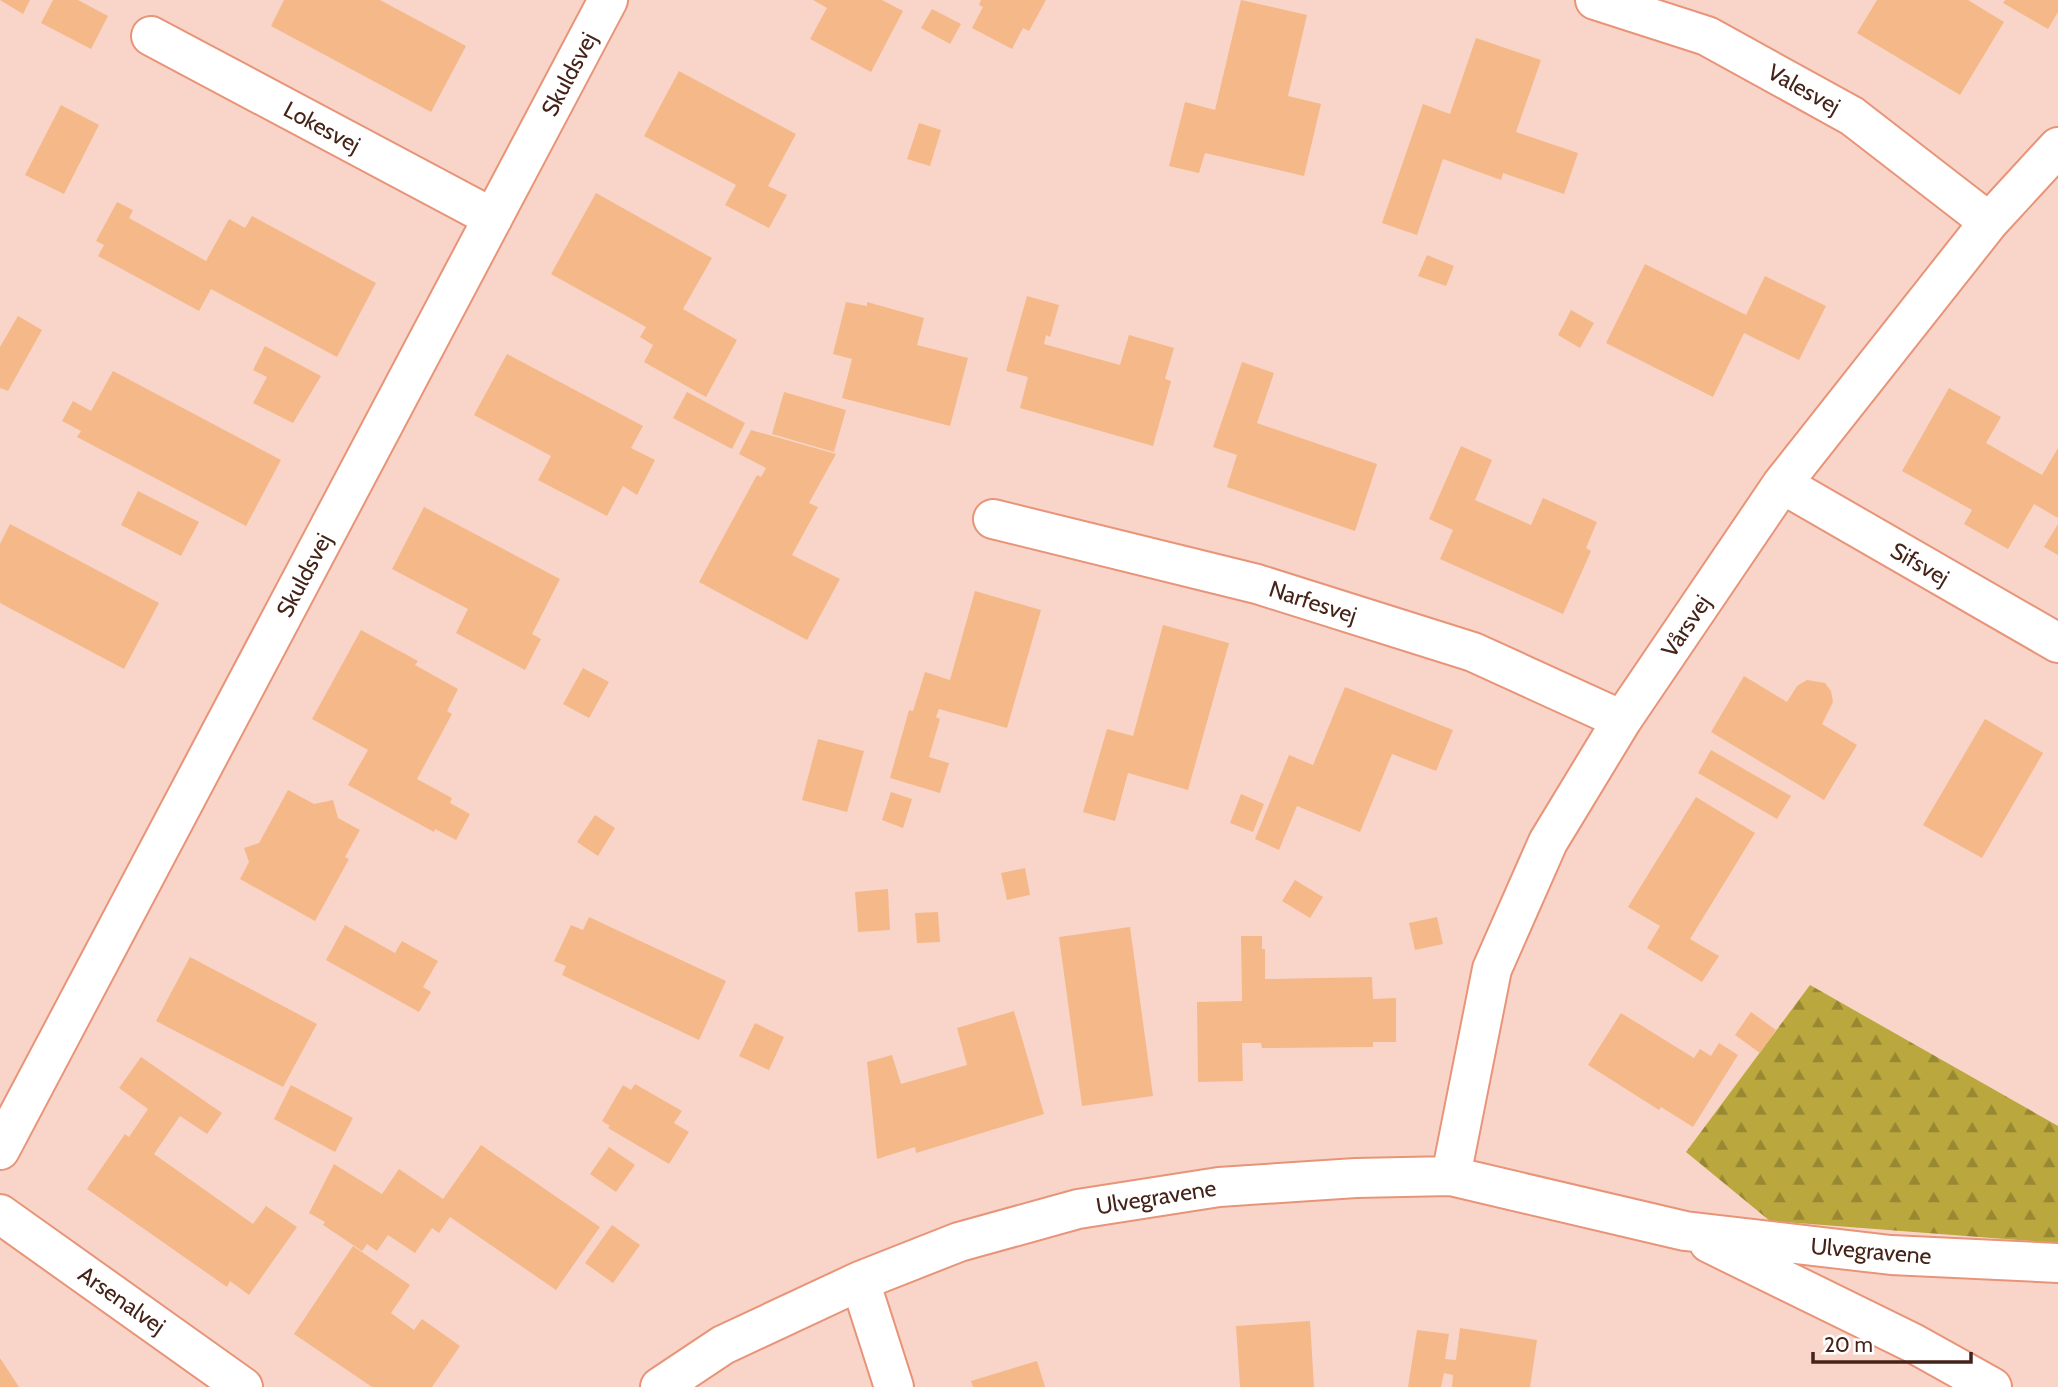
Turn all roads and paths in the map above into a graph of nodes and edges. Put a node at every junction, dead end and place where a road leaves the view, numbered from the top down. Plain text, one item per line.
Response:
1 (608, 0) edge
2 (1595, 0) edge
3 (152, 36) dead end
4 (2058, 147) edge
5 (494, 218) junction
6 (1989, 222) junction
7 (1782, 484) junction
8 (993, 519) dead end
9 (2058, 643) edge
10 (1622, 720) junction
11 (0, 1150) edge
12 (1451, 1176) junction
13 (0, 1214) edge
14 (1685, 1231) junction
15 (2058, 1263) edge
16 (860, 1281) junction
17 (243, 1387) edge
18 (660, 1387) edge
19 (894, 1387) edge
20 (1992, 1387) edge

1 - 5 street, Skuldsvej
2 - 6 street, Valesvej
3 - 5 street, Lokesvej
4 - 6 street, Vårsvej
5 - 11 street, Skuldsvej
6 - 7 street, Vårsvej
7 - 9 street, Sifsvej
7 - 10 street, Vårsvej
8 - 10 street, Narfesvej
10 - 12 street, Vårsvej
12 - 14 street, Ulvegravene
12 - 16 street, Ulvegravene
13 - 17 street, Arsenalvej
14 - 15 street, Ulvegravene
14 - 20 street, Ulvegravene
16 - 18 street, Ulvegravene
16 - 19 street

